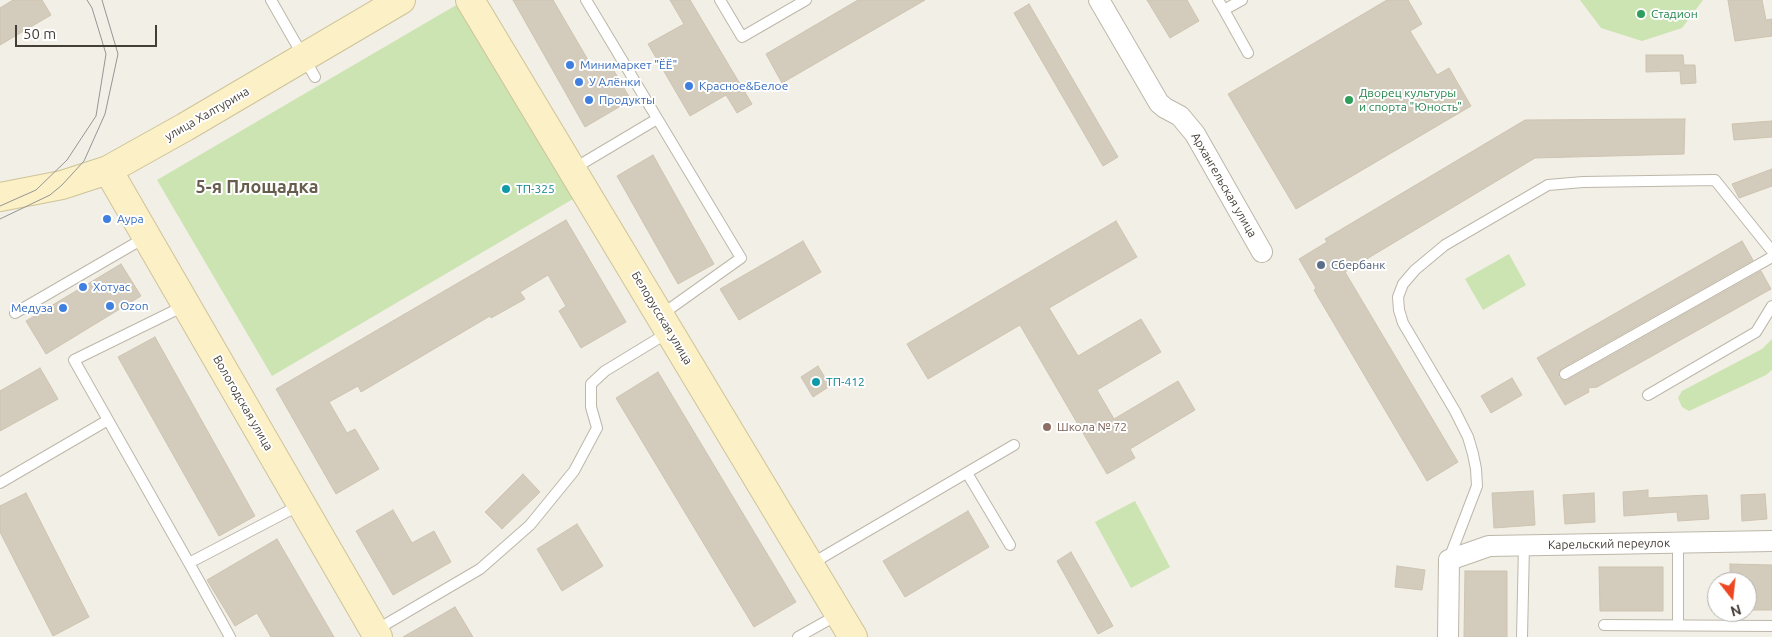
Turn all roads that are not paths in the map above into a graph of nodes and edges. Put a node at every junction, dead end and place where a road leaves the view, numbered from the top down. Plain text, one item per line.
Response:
1 (271, 0) edge
2 (401, 0) edge
3 (470, 0) edge
4 (586, 0) edge
5 (720, 0) edge
6 (806, 0) edge
7 (1099, 0) edge
8 (1218, 0) edge
9 (1242, 0) edge
10 (1224, 10) junction
11 (1248, 53) dead end
12 (309, 68) junction
13 (657, 119) junction
14 (108, 170) junction
15 (572, 170) junction
16 (0, 197) edge
17 (147, 236) junction
18 (1772, 251) edge
19 (1262, 252) dead end
20 (1772, 257) edge
21 (187, 305) junction
22 (1772, 306) edge
23 (15, 314) dead end
24 (664, 324) junction
25 (1565, 374) dead end
26 (1648, 395) dead end
27 (108, 420) junction
28 (1014, 445) dead end
29 (967, 472) junction
30 (0, 484) edge
31 (302, 504) junction
32 (1772, 541) edge
33 (1678, 542) junction
34 (1010, 545) dead end
35 (1524, 545) junction
36 (1449, 560) junction
37 (189, 563) junction
38 (810, 565) junction
39 (840, 614) junction
40 (1604, 624) dead end
41 (1678, 625) junction
42 (1772, 626) edge
43 (377, 634) edge
44 (230, 637) edge
45 (798, 637) edge
46 (853, 637) edge
47 (1448, 637) edge
48 (1522, 637) edge

1 - 12 lane
2 - 12 street, улица Халтурина
3 - 15 street, Белорусская улица
4 - 13 lane
5 - 6 lane
7 - 19 street, Архангельская улица
8 - 10 lane
9 - 10 lane
10 - 11 lane
12 - 14 street, улица Халтурина
13 - 15 lane
13 - 24 lane
14 - 16 street, улица Халтурина
14 - 17 street, Вологодская улица
15 - 24 street, Белорусская улица
17 - 21 street, Вологодская улица
17 - 23 lane
18 - 36 lane
20 - 25 lane
21 - 27 lane
21 - 31 street, Вологодская улица
22 - 26 lane
24 - 38 street, Белорусская улица
24 - 43 lane
27 - 30 lane
27 - 37 lane
28 - 29 lane
29 - 34 lane
29 - 38 lane
31 - 37 lane
31 - 43 street, Вологодская улица
32 - 33 street, Карельский переулок
33 - 35 street, Карельский переулок
33 - 41 lane
35 - 36 street, Карельский переулок
35 - 48 lane
36 - 47 street
37 - 44 lane
38 - 39 street, Белорусская улица
39 - 45 lane
39 - 46 street, Белорусская улица
40 - 41 lane
41 - 42 lane

